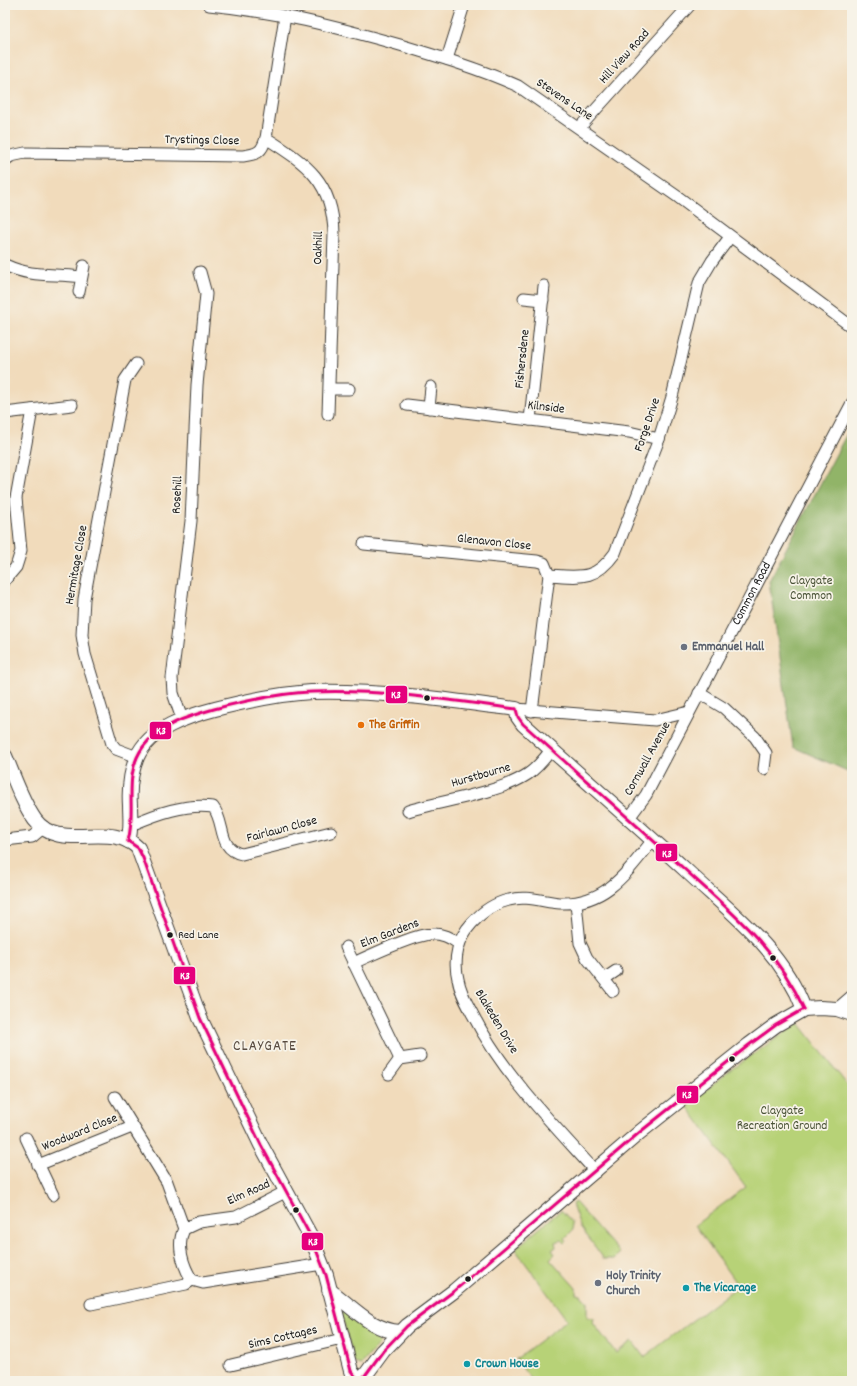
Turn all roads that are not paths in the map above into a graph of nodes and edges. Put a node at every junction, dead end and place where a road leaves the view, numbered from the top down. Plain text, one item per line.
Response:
1 (209, 5) edge
2 (464, 5) edge
3 (690, 5) edge
4 (246, 7) edge
5 (285, 16) junction
6 (447, 59) junction
7 (580, 127) junction
8 (266, 138) junction
9 (5, 160) edge
10 (730, 237) junction
11 (5, 265) edge
12 (200, 272) dead end
13 (544, 286) dead end
14 (79, 292) dead end
15 (524, 298) dead end
16 (543, 300) junction
17 (852, 327) edge
18 (136, 364) dead end
19 (430, 387) dead end
20 (330, 389) junction
21 (349, 389) dead end
22 (72, 404) dead end
23 (852, 404) edge
24 (407, 405) dead end
25 (429, 408) junction
26 (32, 410) junction
27 (5, 413) edge
28 (328, 414) dead end
29 (530, 420) junction
30 (659, 439) junction
31 (364, 544) dead end
32 (549, 575) junction
33 (5, 580) edge
34 (699, 694) junction
35 (516, 709) junction
36 (532, 711) junction
37 (689, 712) junction
38 (182, 719) junction
39 (551, 750) junction
40 (5, 756) edge
41 (137, 757) junction
42 (764, 769) dead end
43 (408, 811) dead end
44 (629, 818) junction
45 (130, 824) junction
46 (44, 827) junction
47 (331, 832) dead end
48 (5, 840) edge
49 (654, 840) junction
50 (128, 841) junction
51 (576, 902) junction
52 (458, 943) junction
53 (346, 947) dead end
54 (353, 963) junction
55 (616, 971) dead end
56 (604, 979) junction
57 (613, 991) dead end
58 (852, 996) edge
59 (804, 1009) junction
60 (837, 1009) junction
61 (852, 1014) edge
62 (420, 1056) dead end
63 (400, 1059) junction
64 (389, 1074) dead end
65 (115, 1098) dead end
66 (132, 1127) junction
67 (26, 1138) dead end
68 (38, 1165) junction
69 (596, 1172) junction
70 (286, 1191) junction
71 (53, 1195) dead end
72 (184, 1229) junction
73 (322, 1264) junction
74 (192, 1280) junction
75 (330, 1290) junction
76 (91, 1304) dead end
77 (400, 1332) junction
78 (342, 1339) junction
79 (231, 1365) dead end
80 (360, 1381) edge

1 - 4 street, Stevens Lane
2 - 6 street
3 - 7 street, Hill View Road
4 - 5 street, Stevens Lane
5 - 6 street, Stevens Lane
5 - 8 street, Trystings Close
6 - 7 street, Stevens Lane
7 - 10 street, Stevens Lane
8 - 9 street, Trystings Close
8 - 20 street, Oakhill
10 - 17 street, Stevens Lane
10 - 30 street, Forge Drive
11 - 14 street
12 - 38 street, Rosehill
13 - 16 street, Fishersdene
15 - 16 street
16 - 29 street, Fishersdene
18 - 41 street, Hermitage Close
19 - 25 street
20 - 21 street
20 - 28 street, Oakhill
22 - 26 street
23 - 34 street, Common Road
24 - 25 street, Kilnside
25 - 29 street, Kilnside
26 - 27 street
26 - 33 street
29 - 30 street, Kilnside
30 - 32 street, Forge Drive
31 - 32 street, Glenavon Close
32 - 36 street
34 - 37 street, Common Road
34 - 42 street
35 - 36 street
35 - 38 street
35 - 39 street
36 - 37 street
37 - 44 street, Cornwall Avenue
38 - 41 street
39 - 43 street, Hurstbourne
39 - 44 street
40 - 46 street
41 - 45 street
44 - 49 street
45 - 47 street, Fairlawn Close
45 - 50 street
46 - 48 street
46 - 50 street
49 - 51 street, Blakeden Drive
49 - 59 street
50 - 70 street
51 - 52 street, Blakeden Drive
51 - 56 street
52 - 54 street, Elm Gardens
52 - 69 street, Blakeden Drive
53 - 54 street, Elm Gardens
54 - 63 street, Elm Gardens
55 - 56 street
56 - 57 street
58 - 60 street
59 - 60 street
59 - 69 street
60 - 61 street
62 - 63 street
63 - 64 street
65 - 66 street, Woodward Close
66 - 68 street, Woodward Close
66 - 72 street, Woodward Close
67 - 68 street, Woodward Close
68 - 71 street, Woodward Close
69 - 77 street
70 - 72 street, Elm Road
70 - 73 street
72 - 74 street
73 - 74 street
73 - 75 street
74 - 76 street
75 - 77 street
75 - 78 street
77 - 80 street
78 - 79 street, Sims Cottages
78 - 80 street

